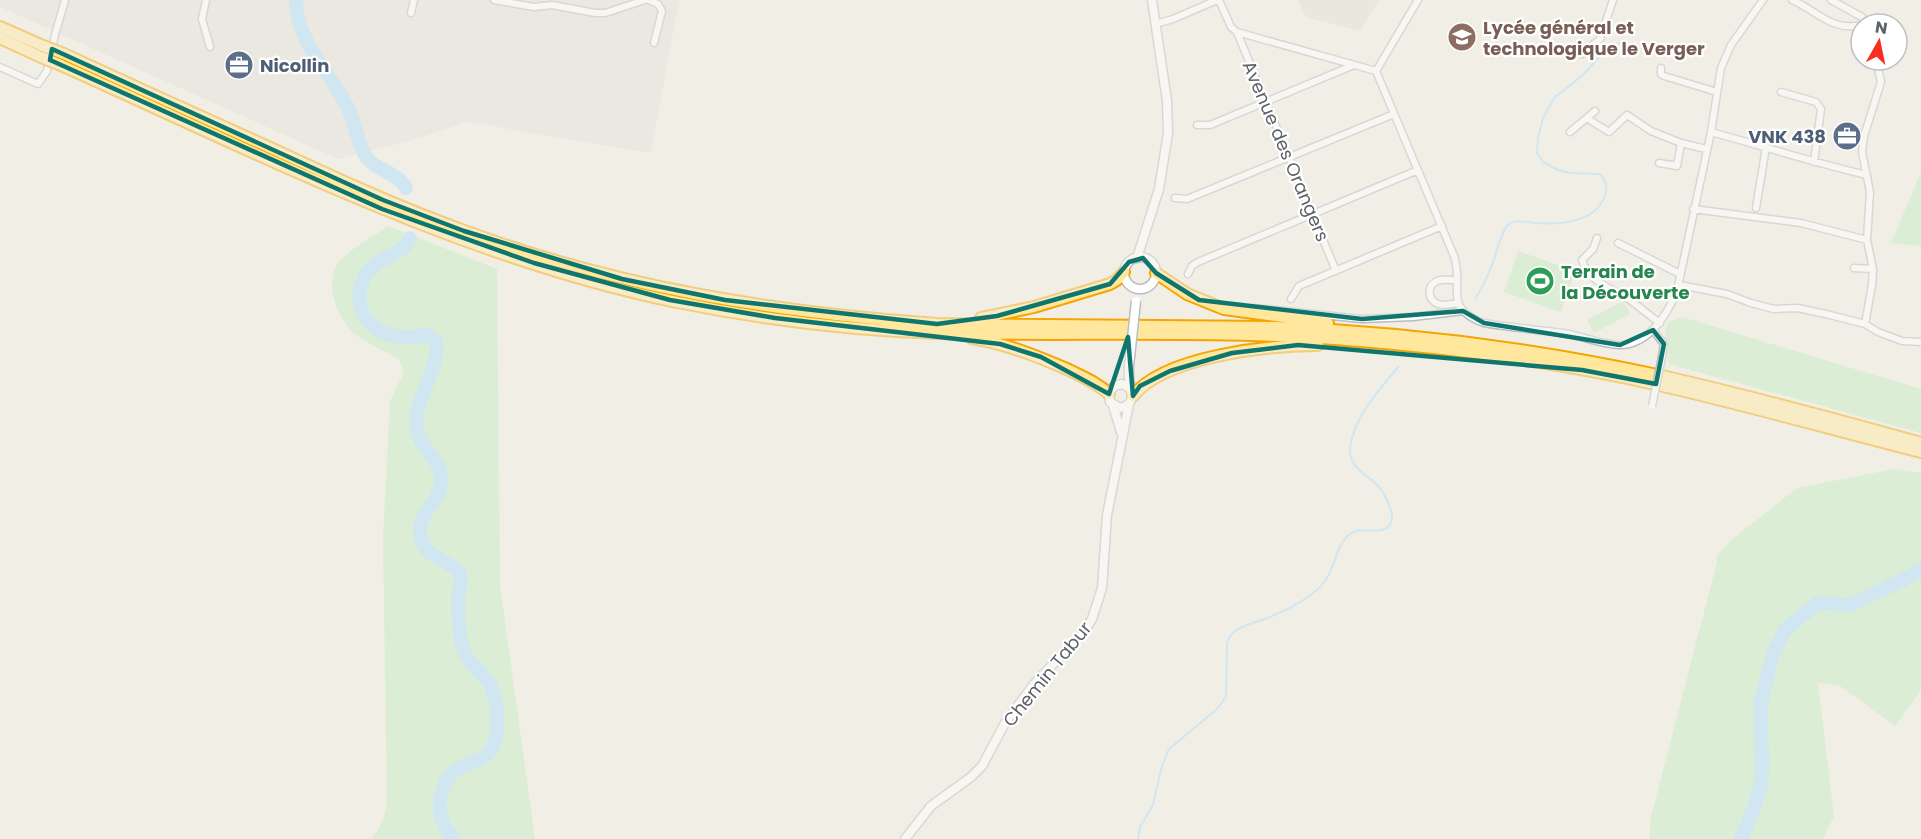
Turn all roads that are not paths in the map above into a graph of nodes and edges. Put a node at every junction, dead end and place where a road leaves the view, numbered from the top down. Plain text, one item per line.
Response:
1 (65, 0) edge
2 (206, 0) edge
3 (414, 0) edge
4 (494, 0) edge
5 (647, 0) edge
6 (1152, 0) edge
7 (1218, 0) edge
8 (1418, 0) edge
9 (1613, 0) edge
10 (1763, 0) edge
11 (1792, 0) edge
12 (1832, 0) edge
13 (552, 2) edge
14 (1853, 12) edge
15 (411, 13) dead end
16 (1155, 24) junction
17 (0, 27) edge
18 (1849, 27) edge
19 (1237, 32) junction
20 (0, 38) edge
21 (654, 43) dead end
22 (210, 47) dead end
23 (42, 51) junction
24 (1582, 54) dead end
25 (1354, 64) junction
26 (0, 67) edge
27 (1661, 68) dead end
28 (1376, 71) junction
29 (1879, 72) edge
30 (1717, 92) junction
31 (1781, 92) dead end
32 (1266, 102) junction
33 (1595, 111) dead end
34 (1394, 114) junction
35 (1588, 118) junction
36 (1197, 126) dead end
37 (1570, 132) dead end
38 (1711, 132) junction
39 (1681, 143) junction
40 (1766, 147) junction
41 (1706, 148) junction
42 (1289, 158) junction
43 (1814, 162) junction
44 (1659, 163) dead end
45 (1418, 170) junction
46 (1867, 175) junction
47 (1176, 198) dead end
48 (1756, 207) dead end
49 (1694, 208) junction
50 (1312, 214) junction
51 (1442, 226) junction
52 (1597, 238) dead end
53 (1867, 240) junction
54 (1618, 243) dead end
55 (1141, 258) junction
56 (1854, 268) dead end
57 (1873, 269) junction
58 (1336, 271) junction
59 (1124, 272) junction
60 (1156, 273) junction
61 (1188, 274) dead end
62 (1680, 274) junction
63 (1456, 280) junction
64 (1679, 285) junction
65 (1137, 289) junction
66 (1291, 298) dead end
67 (1199, 300) junction
68 (1458, 303) junction
69 (1463, 311) junction
70 (1660, 323) junction
71 (1864, 324) junction
72 (937, 328) junction
73 (1653, 330) junction
74 (1393, 334) junction
75 (1921, 342) edge
76 (1128, 369) junction
77 (1582, 370) junction
78 (1116, 385) junction
79 (1109, 394) junction
80 (1131, 396) junction
81 (1113, 405) junction
82 (1652, 405) dead end
83 (1122, 438) junction
84 (1921, 443) edge
85 (1921, 452) edge
86 (905, 839) edge

1 - 26 street
2 - 22 street
3 - 15 street
4 - 13 street
5 - 13 street
5 - 21 street
6 - 16 main road
7 - 16 street
7 - 19 street, Avenue des Orangers
8 - 28 street
9 - 24 street
10 - 30 street
11 - 18 street
12 - 14 street
16 - 55 main road
17 - 23 highway
19 - 25 street
19 - 32 street, Avenue des Orangers
20 - 23 highway
23 - 72 highway, bridge
25 - 28 street
25 - 32 street
27 - 30 street
28 - 34 street
29 - 46 street
30 - 38 street
31 - 43 street
32 - 36 street
32 - 42 street, Avenue des Orangers
33 - 35 street
34 - 42 street
34 - 45 street
35 - 37 street
35 - 39 street
38 - 40 street
38 - 41 street
39 - 41 street
39 - 44 street
40 - 43 street
40 - 48 street
41 - 49 street
42 - 47 street
42 - 50 street, Avenue des Orangers
43 - 46 street
45 - 50 street
45 - 51 street
46 - 53 street
49 - 53 street
49 - 62 street
50 - 58 street, Avenue des Orangers
50 - 61 street
51 - 58 street
51 - 63 street
52 - 70 street
53 - 57 street
54 - 62 street
55 - 59 main road
55 - 60 main road
56 - 57 street
57 - 71 street
58 - 66 street
59 - 65 main road
59 - 72 highway
60 - 65 main road
60 - 67 highway
62 - 64 street
63 - 68 street
63 - 68 street
64 - 70 street
64 - 71 street
65 - 76 main road, Chemin Tabur, bridge
67 - 69 street
67 - 74 highway
68 - 69 street
69 - 73 street
70 - 73 street
71 - 75 street
72 - 74 highway
72 - 77 highway
72 - 79 highway
73 - 82 street, bridge
74 - 84 highway
76 - 78 main road, Chemin Tabur
76 - 80 main road, Chemin Tabur
77 - 80 highway
77 - 85 highway
78 - 79 main road, Chemin Tabur
78 - 80 main road
79 - 81 main road, Chemin Tabur
80 - 81 main road
80 - 83 main road, Chemin Tabur
81 - 83 main road, Chemin Tabur
83 - 86 main road, Chemin Tabur

